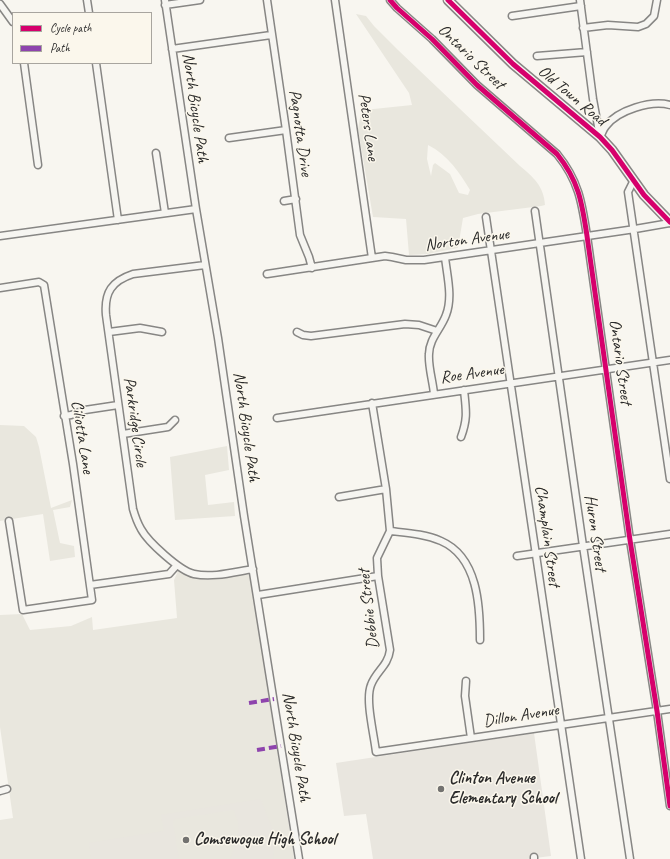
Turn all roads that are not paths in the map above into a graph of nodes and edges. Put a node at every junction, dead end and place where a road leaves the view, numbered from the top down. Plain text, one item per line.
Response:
1 (87, 0) edge
2 (200, 0) edge
3 (267, 0) edge
4 (335, 0) edge
5 (390, 0) edge
6 (448, 0) edge
7 (657, 0) edge
8 (165, 3) edge
9 (581, 3) edge
10 (0, 4) edge
11 (89, 12) edge
12 (512, 16) dead end
13 (12, 21) edge
14 (583, 28) junction
15 (271, 35) junction
16 (172, 49) junction
17 (586, 52) junction
18 (538, 56) dead end
19 (24, 64) edge
20 (96, 64) edge
21 (670, 105) edge
22 (286, 130) junction
23 (231, 138) dead end
24 (600, 138) junction
25 (156, 153) dead end
26 (38, 165) dead end
27 (634, 180) junction
28 (296, 199) junction
29 (284, 201) dead end
30 (196, 209) junction
31 (535, 211) dead end
32 (165, 213) junction
33 (486, 217) dead end
34 (118, 220) junction
35 (670, 222) edge
36 (634, 230) junction
37 (0, 236) edge
38 (587, 236) junction
39 (540, 243) junction
40 (491, 250) junction
41 (444, 257) junction
42 (372, 258) junction
43 (204, 265) junction
44 (312, 268) junction
45 (267, 274) dead end
46 (0, 288) edge
47 (437, 331) junction
48 (109, 332) junction
49 (162, 332) dead end
50 (297, 332) dead end
51 (670, 360) edge
52 (654, 362) junction
53 (607, 369) junction
54 (558, 376) junction
55 (512, 383) junction
56 (464, 390) junction
57 (434, 394) junction
58 (372, 404) junction
59 (118, 405) junction
60 (64, 416) junction
61 (277, 418) dead end
62 (175, 420) dead end
63 (123, 434) junction
64 (461, 437) dead end
65 (670, 479) edge
66 (386, 489) junction
67 (338, 496) dead end
68 (9, 521) dead end
69 (390, 531) junction
70 (670, 534) edge
71 (630, 540) junction
72 (583, 546) junction
73 (535, 553) junction
74 (517, 556) dead end
75 (177, 565) junction
76 (253, 569) junction
77 (378, 576) junction
78 (90, 585) junction
79 (258, 595) junction
80 (480, 640) dead end
81 (466, 682) dead end
82 (670, 709) edge
83 (657, 711) junction
84 (608, 718) junction
85 (561, 724) junction
86 (471, 738) junction
87 (376, 752) joint
88 (7, 789) dead end
89 (0, 791) edge
90 (670, 806) edge
91 (300, 859) edge
92 (581, 859) edge
93 (630, 859) edge

1 - 11 street
2 - 8 street
3 - 15 street, Pagnotta Drive
4 - 42 street, Peters Lane
5 - 38 street, Ontario Street
6 - 24 main road, Old Town Road
7 - 14 street
8 - 16 street, North Bicycle Path
9 - 12 street
9 - 14 street
10 - 13 street
14 - 17 street
15 - 16 street
15 - 22 street, Pagnotta Drive
16 - 30 street, North Bicycle Path
17 - 18 street
17 - 24 street
19 - 26 street
20 - 34 street
21 - 24 street
22 - 23 street
22 - 28 street, Pagnotta Drive
24 - 27 main road, Old Town Road
25 - 32 street
27 - 35 main road, Old Town Road
27 - 36 street
28 - 29 street
28 - 44 street, Pagnotta Drive
30 - 32 street
30 - 43 street, North Bicycle Path
31 - 39 street, Huron Street
32 - 34 street
33 - 40 street, Champlain Street
34 - 37 street
35 - 36 street, Norton Avenue
36 - 38 street, Norton Avenue
36 - 52 street
38 - 39 street, Norton Avenue
38 - 53 street, Ontario Street
39 - 40 street, Norton Avenue
39 - 54 street, Huron Street
40 - 41 street, Norton Avenue
40 - 55 street, Champlain Street
41 - 42 street, Norton Avenue
41 - 47 street
42 - 44 street, Norton Avenue
43 - 48 street, Parkridge Circle
43 - 76 street, North Bicycle Path
44 - 45 street, Norton Avenue
46 - 60 street, Ciliotta Lane
47 - 50 street
47 - 57 street
48 - 49 street
48 - 59 street, Parkridge Circle
51 - 52 street, Roe Avenue
52 - 53 street, Roe Avenue
52 - 65 street
53 - 54 street, Roe Avenue
53 - 71 street, Ontario Street
54 - 55 street, Roe Avenue
54 - 72 street, Huron Street
55 - 56 street, Roe Avenue
55 - 73 street, Champlain Street
56 - 57 street, Roe Avenue
56 - 64 street
57 - 58 street, Roe Avenue
58 - 61 street, Roe Avenue
58 - 66 street
59 - 60 street
59 - 63 street, Parkridge Circle
60 - 78 street, Ciliotta Lane
62 - 63 street
63 - 75 street, Parkridge Circle
66 - 67 street
66 - 69 street
68 - 78 street, Ciliotta Lane
69 - 77 street, Debbie Street
69 - 80 street
70 - 71 street
71 - 72 street
71 - 83 street, Ontario Street
72 - 73 street
72 - 84 street, Huron Street
73 - 74 street
73 - 85 street, Champlain Street
75 - 76 street, Parkridge Circle
75 - 78 street
76 - 79 street, North Bicycle Path
77 - 79 street
77 - 87 street, Debbie Street
79 - 91 street, North Bicycle Path
81 - 86 street
82 - 83 street, Dillon Avenue
83 - 84 street, Dillon Avenue
83 - 90 street, Ontario Street
84 - 85 street, Dillon Avenue
84 - 93 street, Huron Street
85 - 86 street, Dillon Avenue
85 - 92 street, Champlain Street
86 - 87 street, Dillon Avenue
88 - 89 street

